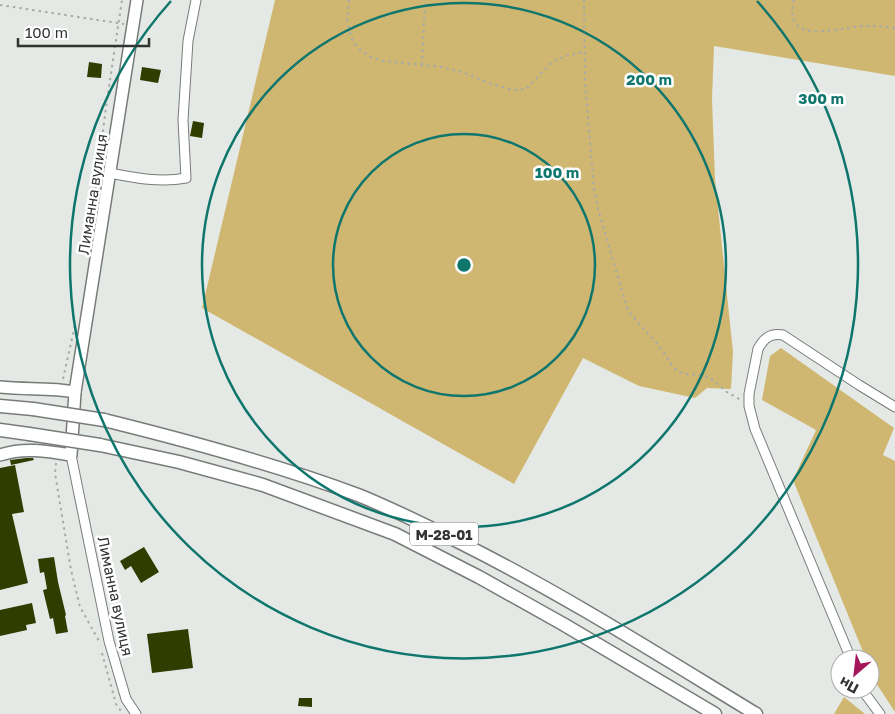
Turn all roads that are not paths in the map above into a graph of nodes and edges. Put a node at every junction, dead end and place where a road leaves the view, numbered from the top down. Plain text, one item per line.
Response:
1 (137, 0) edge
2 (196, 0) edge
3 (110, 173) junction
4 (0, 387) edge
5 (75, 392) junction
6 (894, 404) edge
7 (0, 406) edge
8 (0, 430) edge
9 (0, 455) edge
10 (71, 455) junction
11 (847, 649) edge
12 (869, 699) edge
13 (136, 714) edge
14 (715, 714) edge
15 (756, 714) edge
16 (880, 714) edge

1 - 3 main road, Лиманна вулиця
2 - 3 street
3 - 5 main road, Лиманна вулиця
4 - 5 main road
5 - 10 main road, Лиманна вулиця
6 - 11 street
7 - 15 highway, М-28-01, bridge
8 - 14 highway, М-28-01, bridge
9 - 10 main road
10 - 13 street, Лиманна вулиця
12 - 16 street

